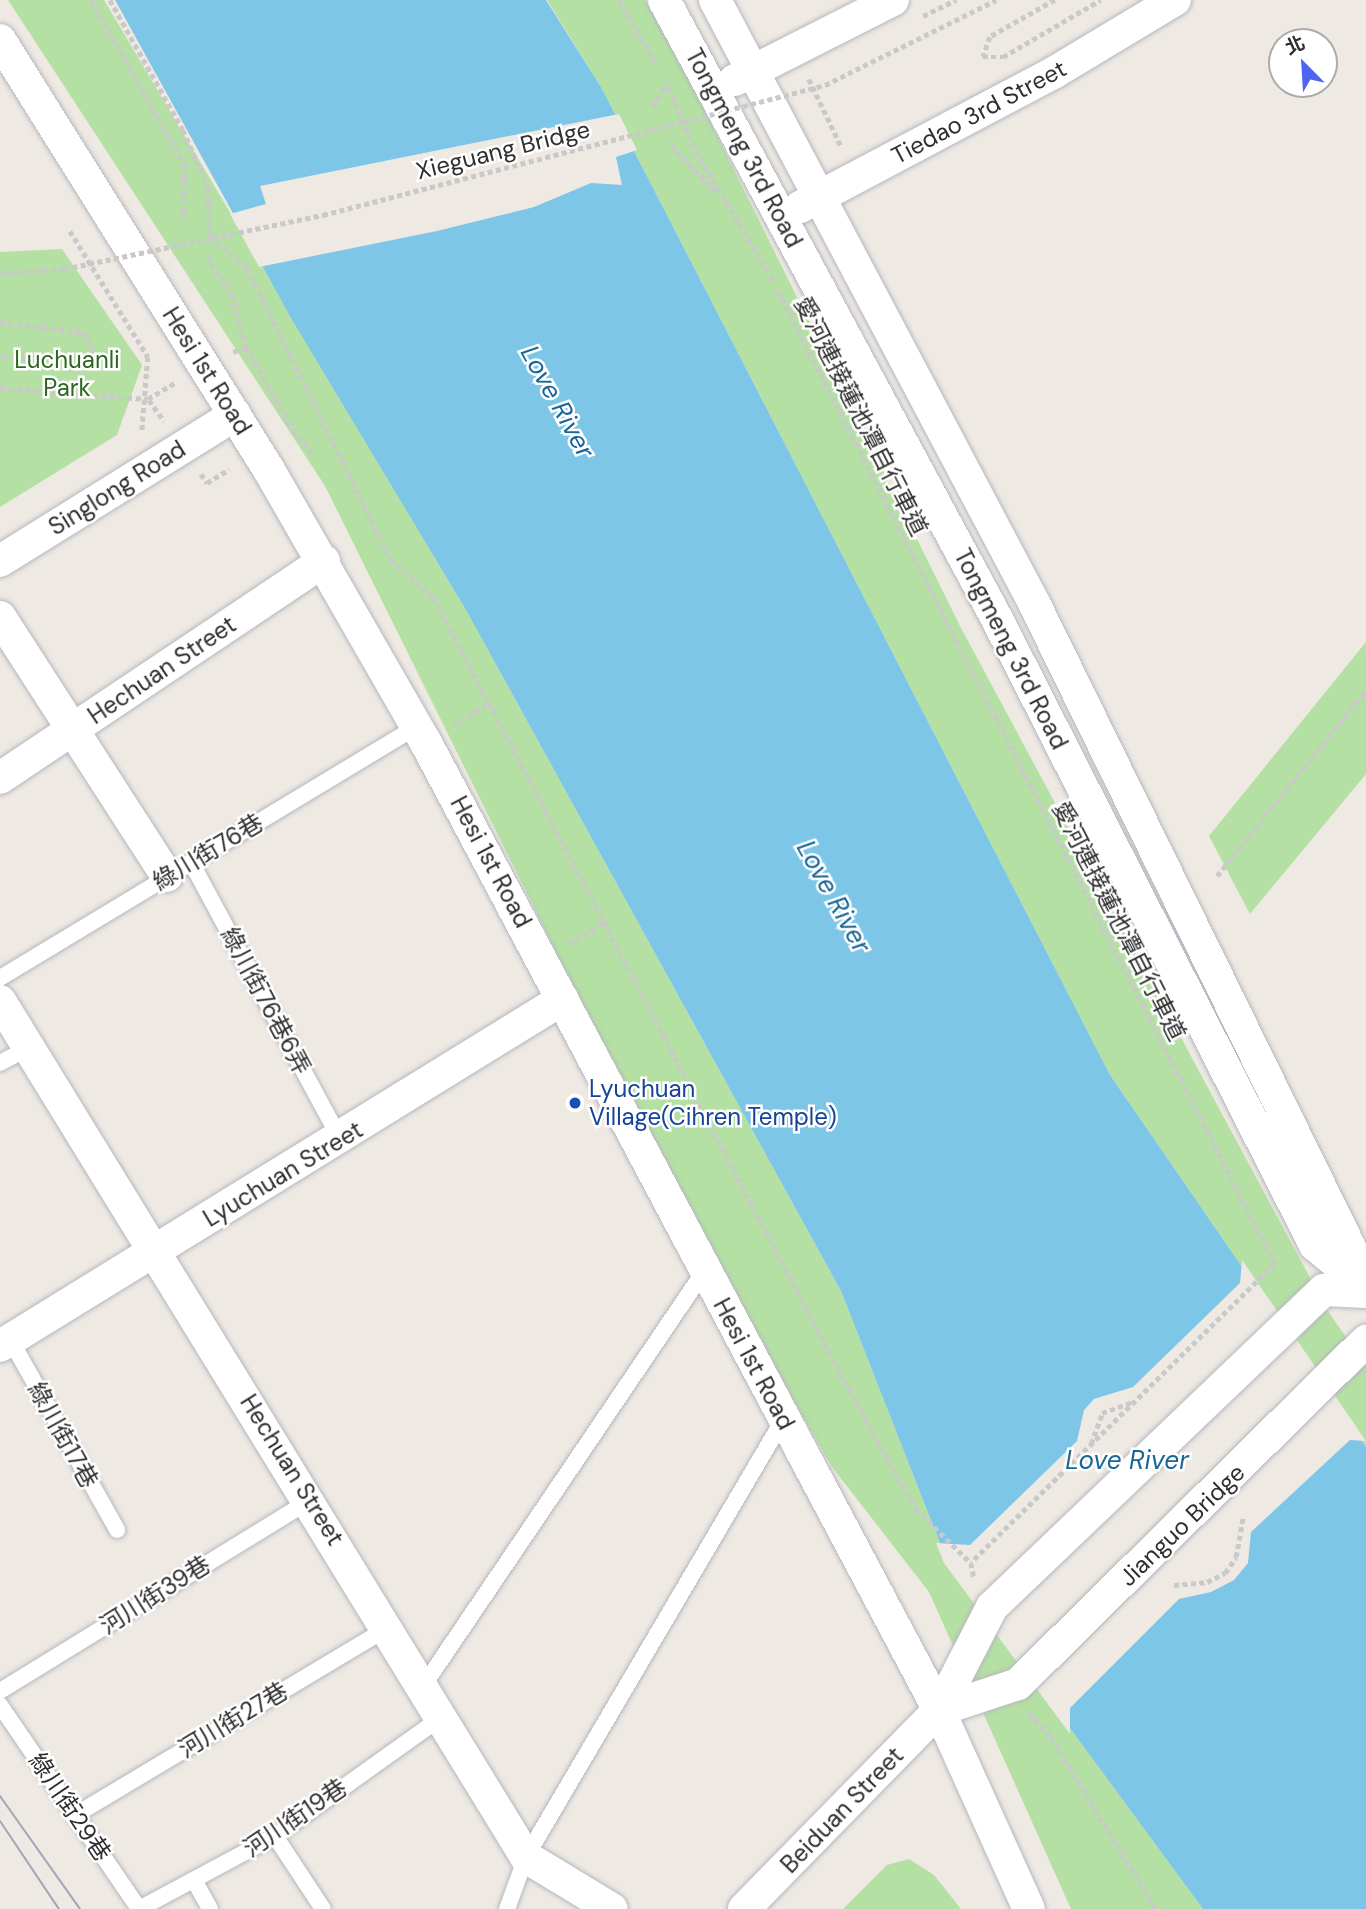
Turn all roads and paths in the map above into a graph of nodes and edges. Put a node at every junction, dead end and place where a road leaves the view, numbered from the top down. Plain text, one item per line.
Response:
1 (91, 0) edge
2 (110, 0) edge
3 (619, 0) edge
4 (664, 0) edge
5 (715, 0) edge
6 (893, 0) edge
7 (956, 0) edge
8 (996, 0) edge
9 (1055, 0) edge
10 (1100, 0) edge
11 (1175, 0) edge
12 (919, 18) dead end
13 (0, 40) edge
14 (753, 70) junction
15 (814, 70) dead end
16 (667, 82) junction
17 (715, 92) junction
18 (653, 107) dead end
19 (671, 145) dead end
20 (846, 156) dead end
21 (722, 197) junction
22 (818, 197) junction
23 (780, 218) junction
24 (184, 219) dead end
25 (70, 232) dead end
26 (207, 257) dead end
27 (0, 273) edge
28 (0, 322) edge
29 (0, 357) edge
30 (0, 388) edge
31 (148, 399) junction
32 (235, 415) junction
33 (141, 437) dead end
34 (316, 457) dead end
35 (0, 561) edge
36 (324, 561) junction
37 (0, 617) edge
38 (1366, 691) edge
39 (417, 726) junction
40 (74, 728) junction
41 (0, 778) edge
42 (179, 869) junction
43 (1217, 876) dead end
44 (607, 921) junction
45 (543, 959) junction
46 (0, 978) edge
47 (563, 999) junction
48 (0, 1001) edge
49 (30, 1047) junction
50 (0, 1063) edge
51 (341, 1140) junction
52 (157, 1249) junction
53 (705, 1270) junction
54 (1366, 1280) edge
55 (1366, 1287) edge
56 (1366, 1292) edge
57 (1366, 1341) edge
58 (5, 1343) edge
59 (1135, 1401) junction
60 (783, 1420) junction
61 (1091, 1445) junction
62 (310, 1500) junction
63 (1243, 1518) dead end
64 (117, 1530) dead end
65 (971, 1563) junction
66 (1174, 1585) dead end
67 (987, 1614) junction
68 (389, 1628) junction
69 (1019, 1681) junction
70 (424, 1685) junction
71 (0, 1690) edge
72 (0, 1705) edge
73 (939, 1710) junction
74 (443, 1716) junction
75 (77, 1814) junction
76 (275, 1836) junction
77 (526, 1857) junction
78 (194, 1880) junction
79 (139, 1909) edge
80 (210, 1909) edge
81 (323, 1909) edge
82 (507, 1909) edge
83 (612, 1909) edge
84 (744, 1909) edge
85 (1029, 1909) edge
86 (1156, 1909) edge

1 - 24 path
2 - 44 path
3 - 16 path, 愛河連接蓮池潭自行車道
4 - 17 street, Tongmeng 3rd Road
5 - 14 street, Tongmeng 3rd Road
6 - 14 street
7 - 12 path
8 - 27 path, Xieguang Bridge, bridge
9 - 10 path
11 - 22 street, Tiedao 3rd Street
13 - 32 street, Hesi 1st Road
14 - 17 street
14 - 22 street, Tongmeng 3rd Road
15 - 20 path
16 - 18 path
16 - 21 path, 愛河連接蓮池潭自行車道
17 - 23 street, Tongmeng 3rd Road
19 - 21 path
21 - 59 path, 愛河連接蓮池潭自行車道
22 - 23 street, Tiedao 3rd Street
22 - 54 street, Tongmeng 3rd Road
23 - 55 street, Tongmeng 3rd Road
25 - 31 path
26 - 34 path
28 - 29 path, bridge
30 - 31 path
31 - 33 path
32 - 35 street, Singlong Road
32 - 36 street, Hesi 1st Road
36 - 39 street, Hesi 1st Road
36 - 40 street, Hechuan Street
37 - 40 street
38 - 43 path
39 - 42 lane, 綠川街76巷
39 - 45 street, Hesi 1st Road
40 - 41 street, Hechuan Street
40 - 42 street
42 - 46 lane, 綠川街76巷
42 - 51 lane, 綠川街76巷6弄
44 - 45 path
44 - 65 path
45 - 47 street, Hesi 1st Road
47 - 51 street, Lyuchuan Street
47 - 53 street, Hesi 1st Road
48 - 49 street, Hechuan Street
49 - 50 lane
49 - 52 street, Hechuan Street
51 - 52 street, Lyuchuan Street
52 - 58 street, Lyuchuan Street
52 - 62 street, Hechuan Street
53 - 60 street, Hesi 1st Road
53 - 70 lane
56 - 67 street
57 - 69 street, Jianguo Bridge
58 - 64 lane, 綠川街17巷
59 - 61 path
59 - 61 path
60 - 73 street, Hesi 1st Road
60 - 77 lane
61 - 65 path
62 - 68 street, Hechuan Street
62 - 71 lane, 河川街39巷
63 - 66 path
65 - 67 path
67 - 73 street
68 - 70 street, Hechuan Street
68 - 75 lane, 河川街27巷
69 - 73 street
69 - 86 path
70 - 74 street, Hechuan Street
72 - 75 lane, 綠川街29巷
73 - 84 street, Beiduan Street
73 - 85 street, Hesi 1st Road
74 - 76 lane, 河川街19巷
74 - 77 street, Hechuan Street
75 - 79 lane, 綠川街29巷
76 - 78 lane, 河川街19巷
76 - 81 lane
77 - 82 lane
77 - 83 street, Hechuan Street
78 - 79 lane, 河川街19巷
78 - 80 lane

